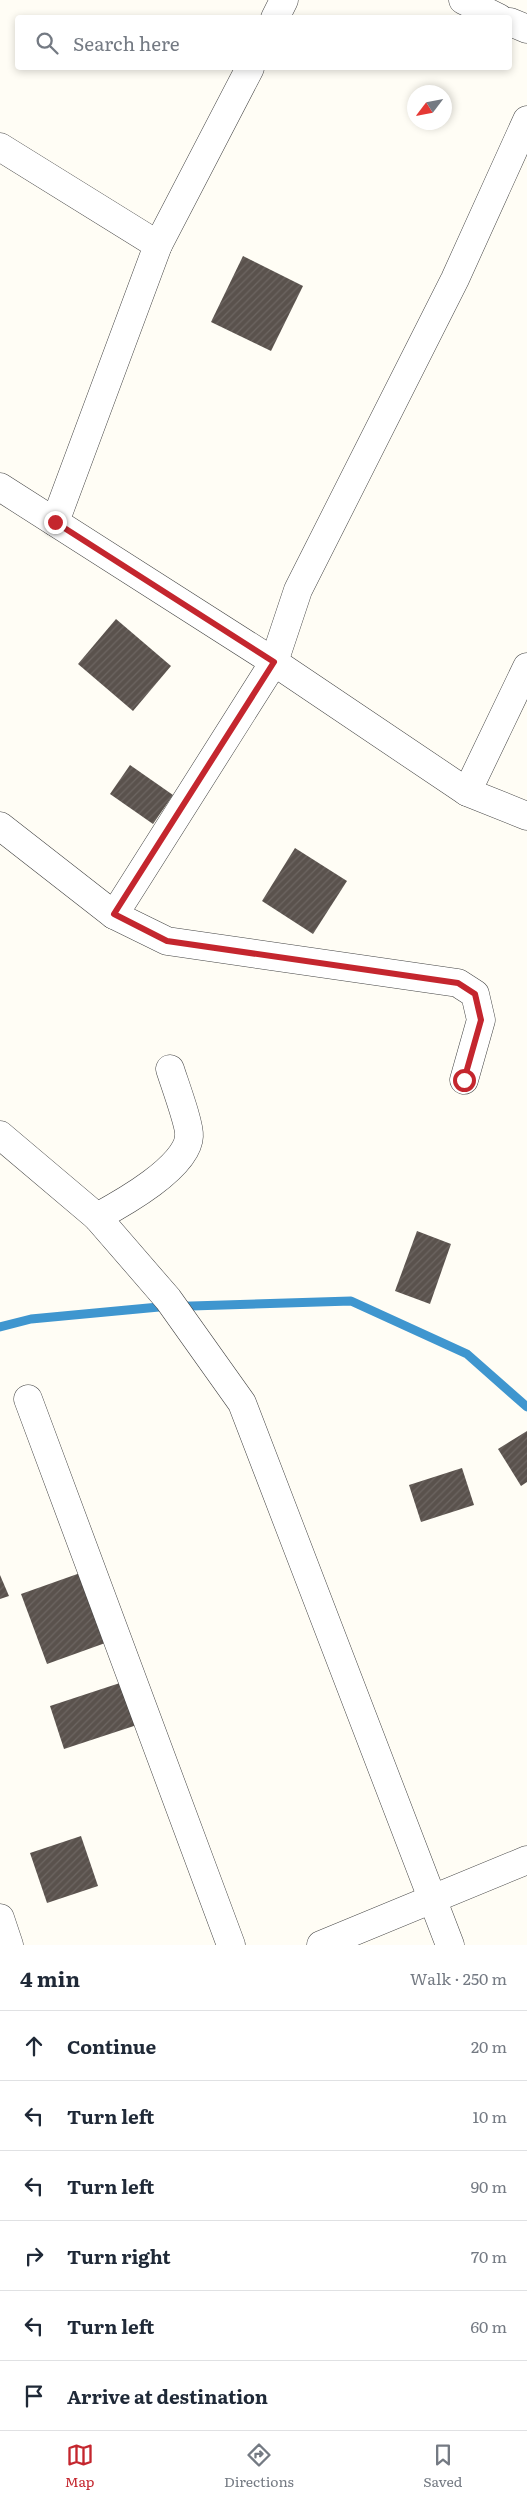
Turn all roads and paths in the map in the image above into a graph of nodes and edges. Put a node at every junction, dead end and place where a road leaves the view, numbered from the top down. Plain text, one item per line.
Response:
1 (284, 0) edge
2 (463, 0) edge
3 (276, 15) edge
4 (493, 15) edge
5 (512, 23) edge
6 (527, 30) edge
7 (249, 70) edge
8 (527, 120) edge
9 (0, 147) edge
10 (158, 244) junction
11 (0, 487) edge
12 (55, 522) junction
13 (274, 662) junction
14 (527, 667) edge
15 (467, 792) junction
16 (527, 816) edge
17 (0, 826) edge
18 (114, 914) junction
19 (170, 1069) dead end
20 (464, 1080) dead end
21 (0, 1135) edge
22 (96, 1218) junction
23 (28, 1399) dead end
24 (527, 1860) edge
25 (433, 1899) junction
26 (0, 1918) edge
27 (10, 1945) edge
28 (232, 1945) edge
29 (320, 1945) edge
30 (450, 1945) edge

1 - 3 street
2 - 4 street
5 - 6 street
7 - 10 street
8 - 13 street
9 - 10 street
10 - 12 street
11 - 12 street
12 - 13 street
13 - 15 street
13 - 18 street
14 - 15 street
15 - 16 street
17 - 18 street
18 - 20 street
19 - 22 street
21 - 22 street
22 - 25 street
23 - 28 street
24 - 25 street
25 - 29 street
25 - 30 street
26 - 27 street

